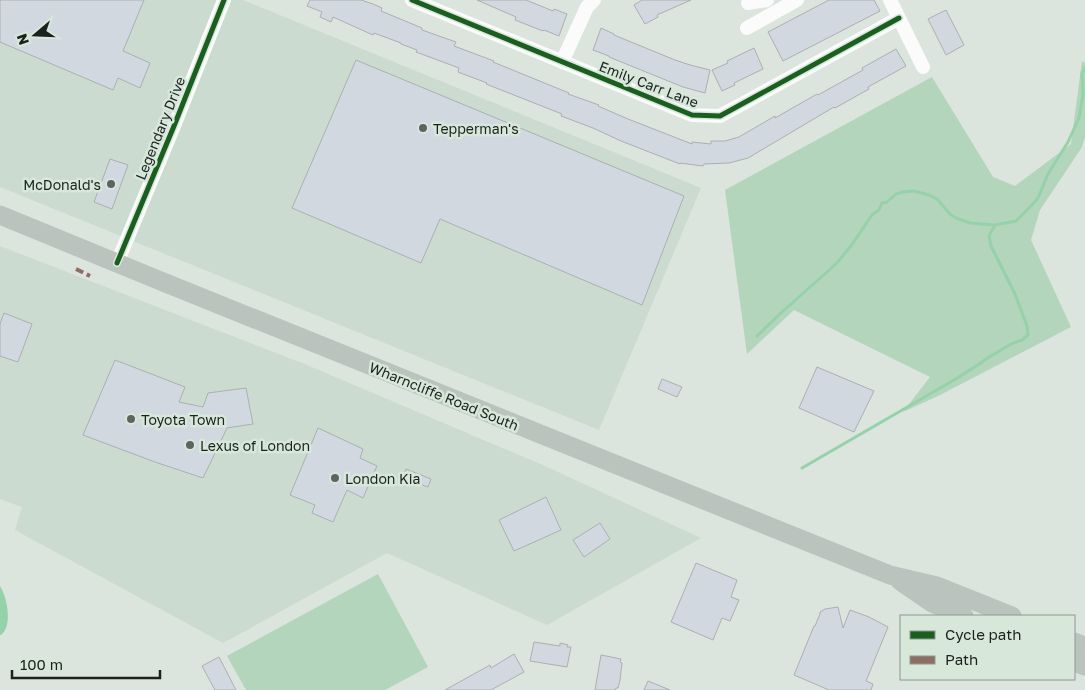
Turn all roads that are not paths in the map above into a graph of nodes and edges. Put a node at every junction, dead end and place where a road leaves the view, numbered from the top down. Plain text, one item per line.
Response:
1 (224, 0) edge
2 (412, 0) edge
3 (594, 0) edge
4 (767, 0) edge
5 (797, 0) edge
6 (890, 0) edge
7 (748, 3) dead end
8 (899, 18) junction
9 (747, 28) dead end
10 (562, 62) junction
11 (923, 67) dead end
12 (0, 215) edge
13 (118, 263) junction
14 (890, 575) junction
15 (962, 615) edge
16 (1010, 615) edge

1 - 13 street, Legendary Drive
2 - 10 street, Emily Carr Lane
3 - 10 street
4 - 7 street
5 - 9 street
6 - 8 street
8 - 10 street, Emily Carr Lane
8 - 11 street
12 - 13 main road, Wharncliffe Road South
13 - 14 main road, Wharncliffe Road South
14 - 15 main road, Wharncliffe Road South
14 - 16 main road, Wharncliffe Road South

